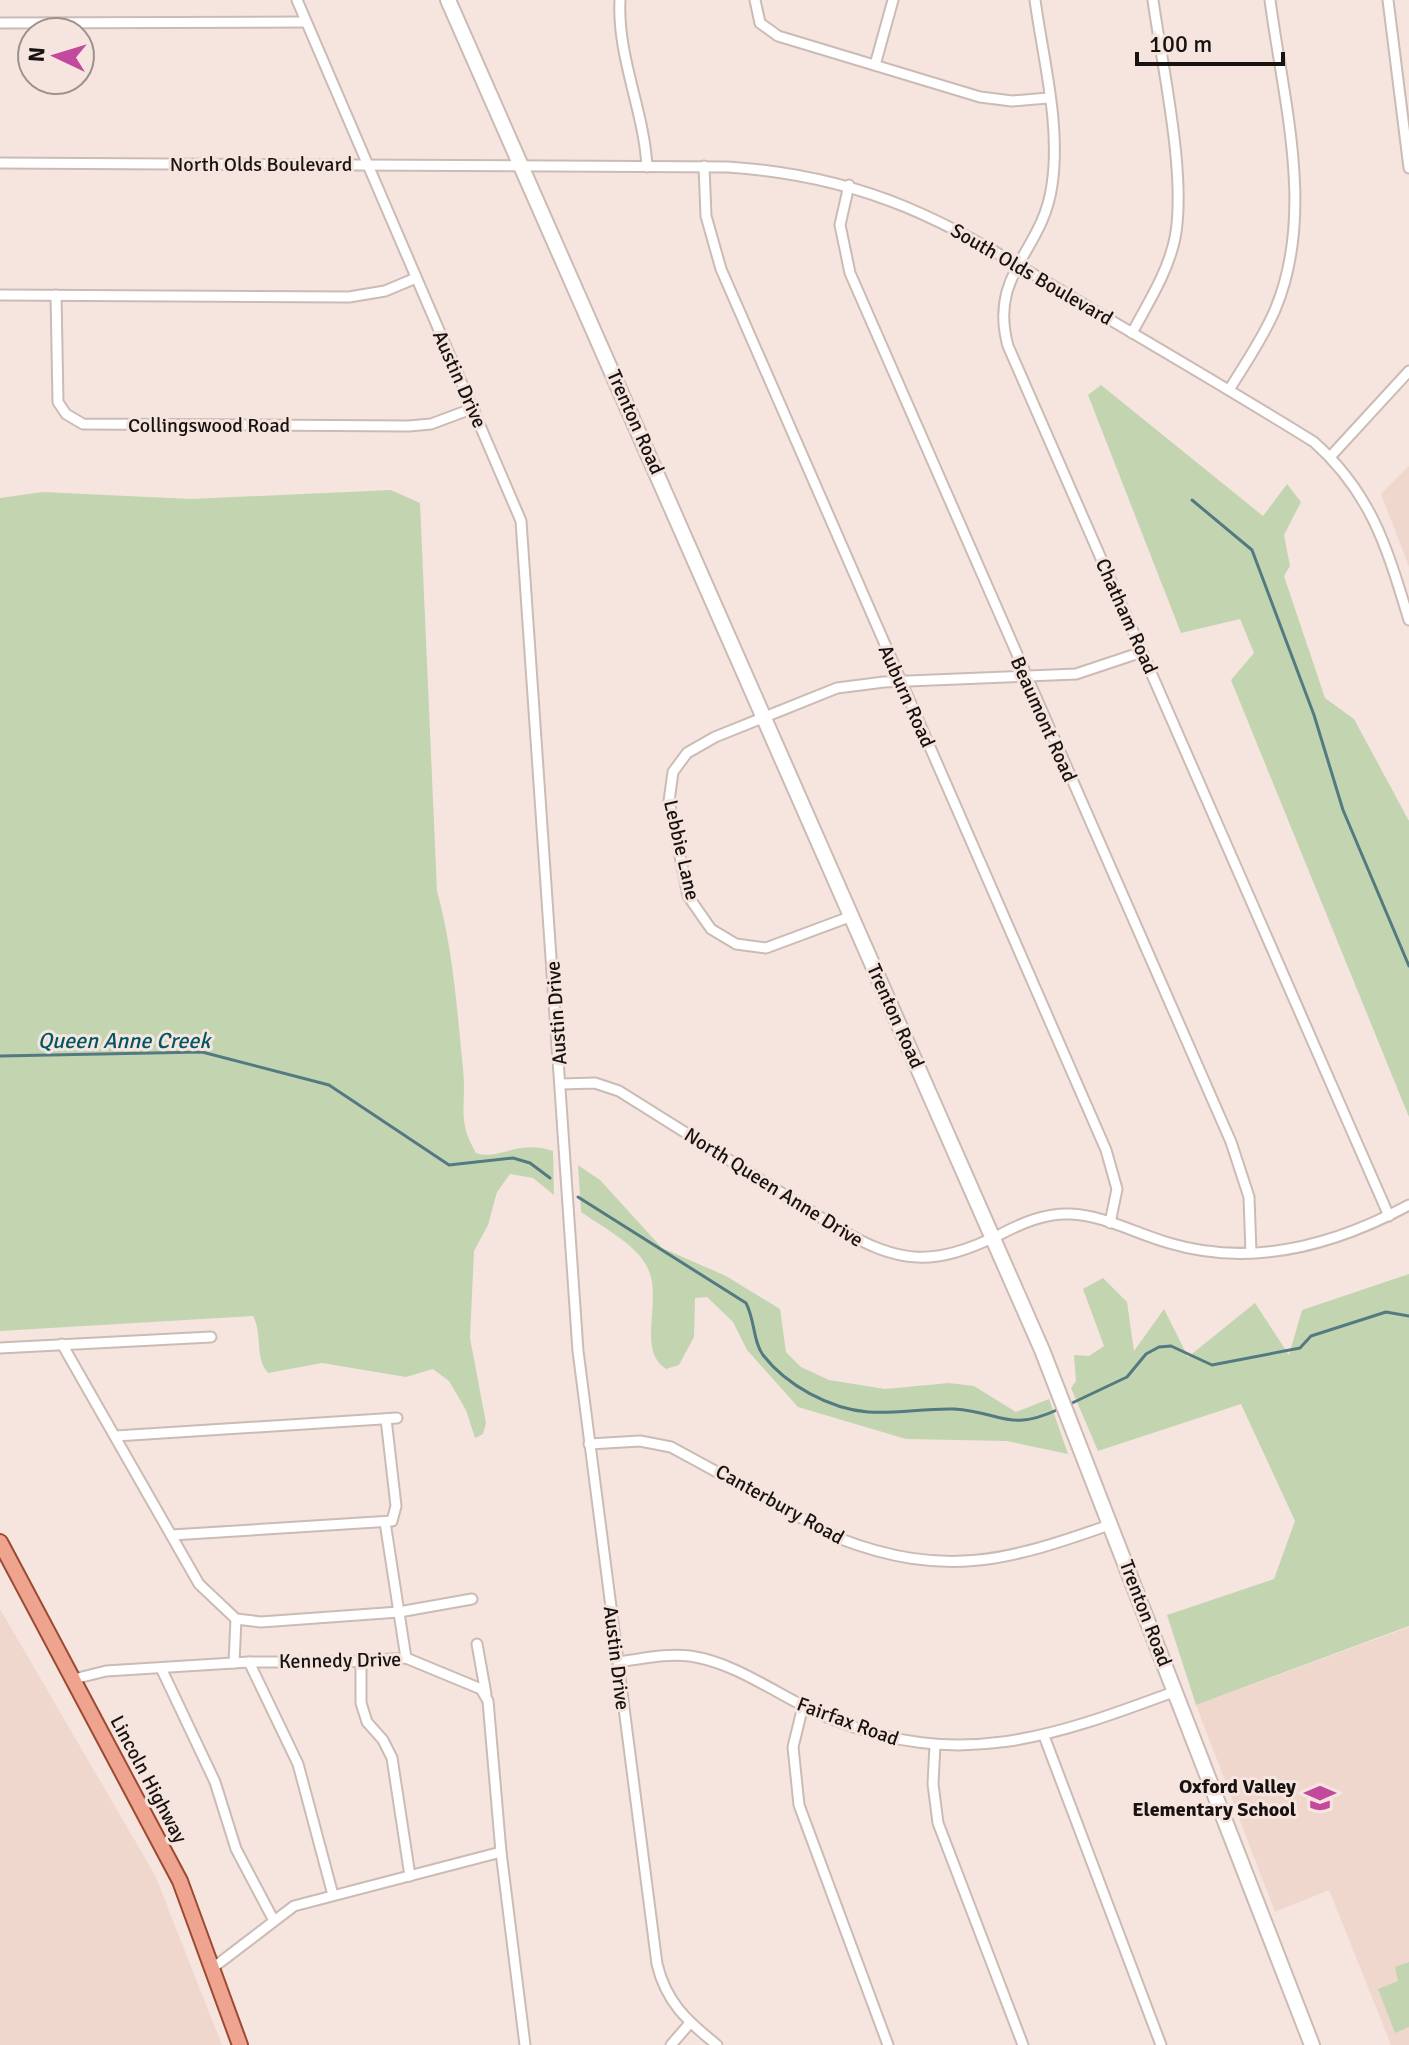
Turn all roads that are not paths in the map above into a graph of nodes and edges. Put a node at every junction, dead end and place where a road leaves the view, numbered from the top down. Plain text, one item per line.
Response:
1 (297, 0) edge
2 (448, 0) edge
3 (620, 0) edge
4 (755, 0) edge
5 (893, 0) edge
6 (1035, 0) edge
7 (1153, 0) edge
8 (1270, 0) edge
9 (1388, 0) edge
10 (306, 22) junction
11 (0, 23) edge
12 (875, 65) junction
13 (1048, 98) junction
14 (0, 163) edge
15 (368, 165) junction
16 (521, 166) junction
17 (704, 166) junction
18 (647, 167) junction
19 (1409, 168) edge
20 (849, 185) junction
21 (1019, 266) junction
22 (416, 278) junction
23 (0, 295) edge
24 (56, 295) junction
25 (1132, 333) junction
26 (1409, 371) edge
27 (1229, 390) junction
28 (474, 408) junction
29 (1330, 457) junction
30 (1409, 620) edge
31 (1142, 652) junction
32 (1026, 678) junction
33 (901, 681) junction
34 (765, 716) junction
35 (852, 916) junction
36 (561, 1084) junction
37 (1409, 1205) edge
38 (1389, 1216) junction
39 (1110, 1223) junction
40 (993, 1237) junction
41 (1251, 1253) junction
42 (211, 1337) dead end
43 (62, 1344) junction
44 (0, 1348) edge
45 (397, 1418) dead end
46 (386, 1419) junction
47 (116, 1436) junction
48 (589, 1444) junction
49 (385, 1522) junction
50 (1112, 1524) junction
51 (172, 1535) junction
52 (0, 1542) edge
53 (472, 1599) dead end
54 (399, 1612) junction
55 (236, 1619) junction
56 (477, 1644) dead end
57 (406, 1658) junction
58 (249, 1662) junction
59 (361, 1662) junction
60 (618, 1662) junction
61 (234, 1663) junction
62 (161, 1668) junction
63 (74, 1679) junction
64 (1176, 1691) junction
65 (486, 1694) junction
66 (803, 1706) junction
67 (1044, 1736) junction
68 (935, 1745) junction
69 (501, 1852) junction
70 (410, 1876) junction
71 (333, 1895) junction
72 (273, 1919) junction
73 (214, 1967) junction
74 (690, 2023) junction
75 (240, 2045) edge
76 (525, 2045) edge
77 (671, 2045) edge
78 (717, 2045) edge
79 (888, 2045) edge
80 (1023, 2045) edge
81 (1161, 2045) edge
82 (1312, 2045) edge

1 - 10 street, Austin Drive
2 - 16 main road, Trenton Road
3 - 18 street
4 - 12 street
5 - 12 street
6 - 13 street, Chatham Road
7 - 25 street
8 - 27 street
9 - 19 street
10 - 11 street
10 - 15 street, Austin Drive
12 - 13 street
13 - 21 street, Chatham Road
14 - 15 street, North Olds Boulevard
15 - 16 street, North Olds Boulevard
15 - 22 street, Austin Drive
16 - 18 street, South Olds Boulevard
16 - 34 main road, Trenton Road
17 - 18 street, South Olds Boulevard
17 - 20 street, South Olds Boulevard
17 - 33 street, Auburn Road
20 - 21 street, South Olds Boulevard
20 - 32 street, Beaumont Road
21 - 25 street, South Olds Boulevard
21 - 31 street, Chatham Road
22 - 24 street
22 - 28 street, Austin Drive
23 - 24 street
24 - 28 street, Collingswood Road
25 - 27 street, South Olds Boulevard
26 - 29 street
27 - 29 street, South Olds Boulevard
28 - 36 street, Austin Drive
29 - 30 street, South Olds Boulevard
31 - 32 street, Lebbie Lane
31 - 38 street, Chatham Road
32 - 33 street, Lebbie Lane
32 - 41 street, Beaumont Road
33 - 34 street, Lebbie Lane
33 - 39 street, Auburn Road
34 - 35 main road, Trenton Road
34 - 35 street, Lebbie Lane
35 - 40 main road, Trenton Road
36 - 40 street, North Queen Anne Drive
36 - 48 street, Austin Drive
37 - 38 street, North Queen Anne Drive
38 - 41 street, North Queen Anne Drive
39 - 40 street, North Queen Anne Drive
39 - 41 street, North Queen Anne Drive
40 - 50 main road, Trenton Road
42 - 43 street
43 - 44 street
43 - 47 street
45 - 46 street
46 - 47 street
46 - 49 street
47 - 51 street
48 - 50 street, Canterbury Road
48 - 60 street, Austin Drive
49 - 51 street
49 - 54 street
50 - 64 main road, Trenton Road
51 - 55 street
52 - 63 main road, Lincoln Highway
53 - 54 street
54 - 55 street
54 - 57 street
55 - 61 street
56 - 65 street
57 - 59 street, Kennedy Drive
57 - 65 street, Kennedy Drive
58 - 59 street, Kennedy Drive
58 - 61 street, Kennedy Drive
58 - 71 street
59 - 70 street
60 - 66 street, Fairfax Road
60 - 74 street, Austin Drive
61 - 62 street, Kennedy Drive
62 - 63 street, Kennedy Drive
62 - 72 street
63 - 73 main road, Lincoln Highway
64 - 67 street, Fairfax Road
64 - 82 main road, Trenton Road
65 - 69 street
66 - 68 street, Fairfax Road
66 - 79 street
67 - 68 street, Fairfax Road
67 - 81 street
68 - 80 street
69 - 70 street
69 - 76 street
70 - 71 street
71 - 72 street
72 - 73 street
73 - 75 main road, Lincoln Highway
74 - 77 street
74 - 78 street, Austin Drive

